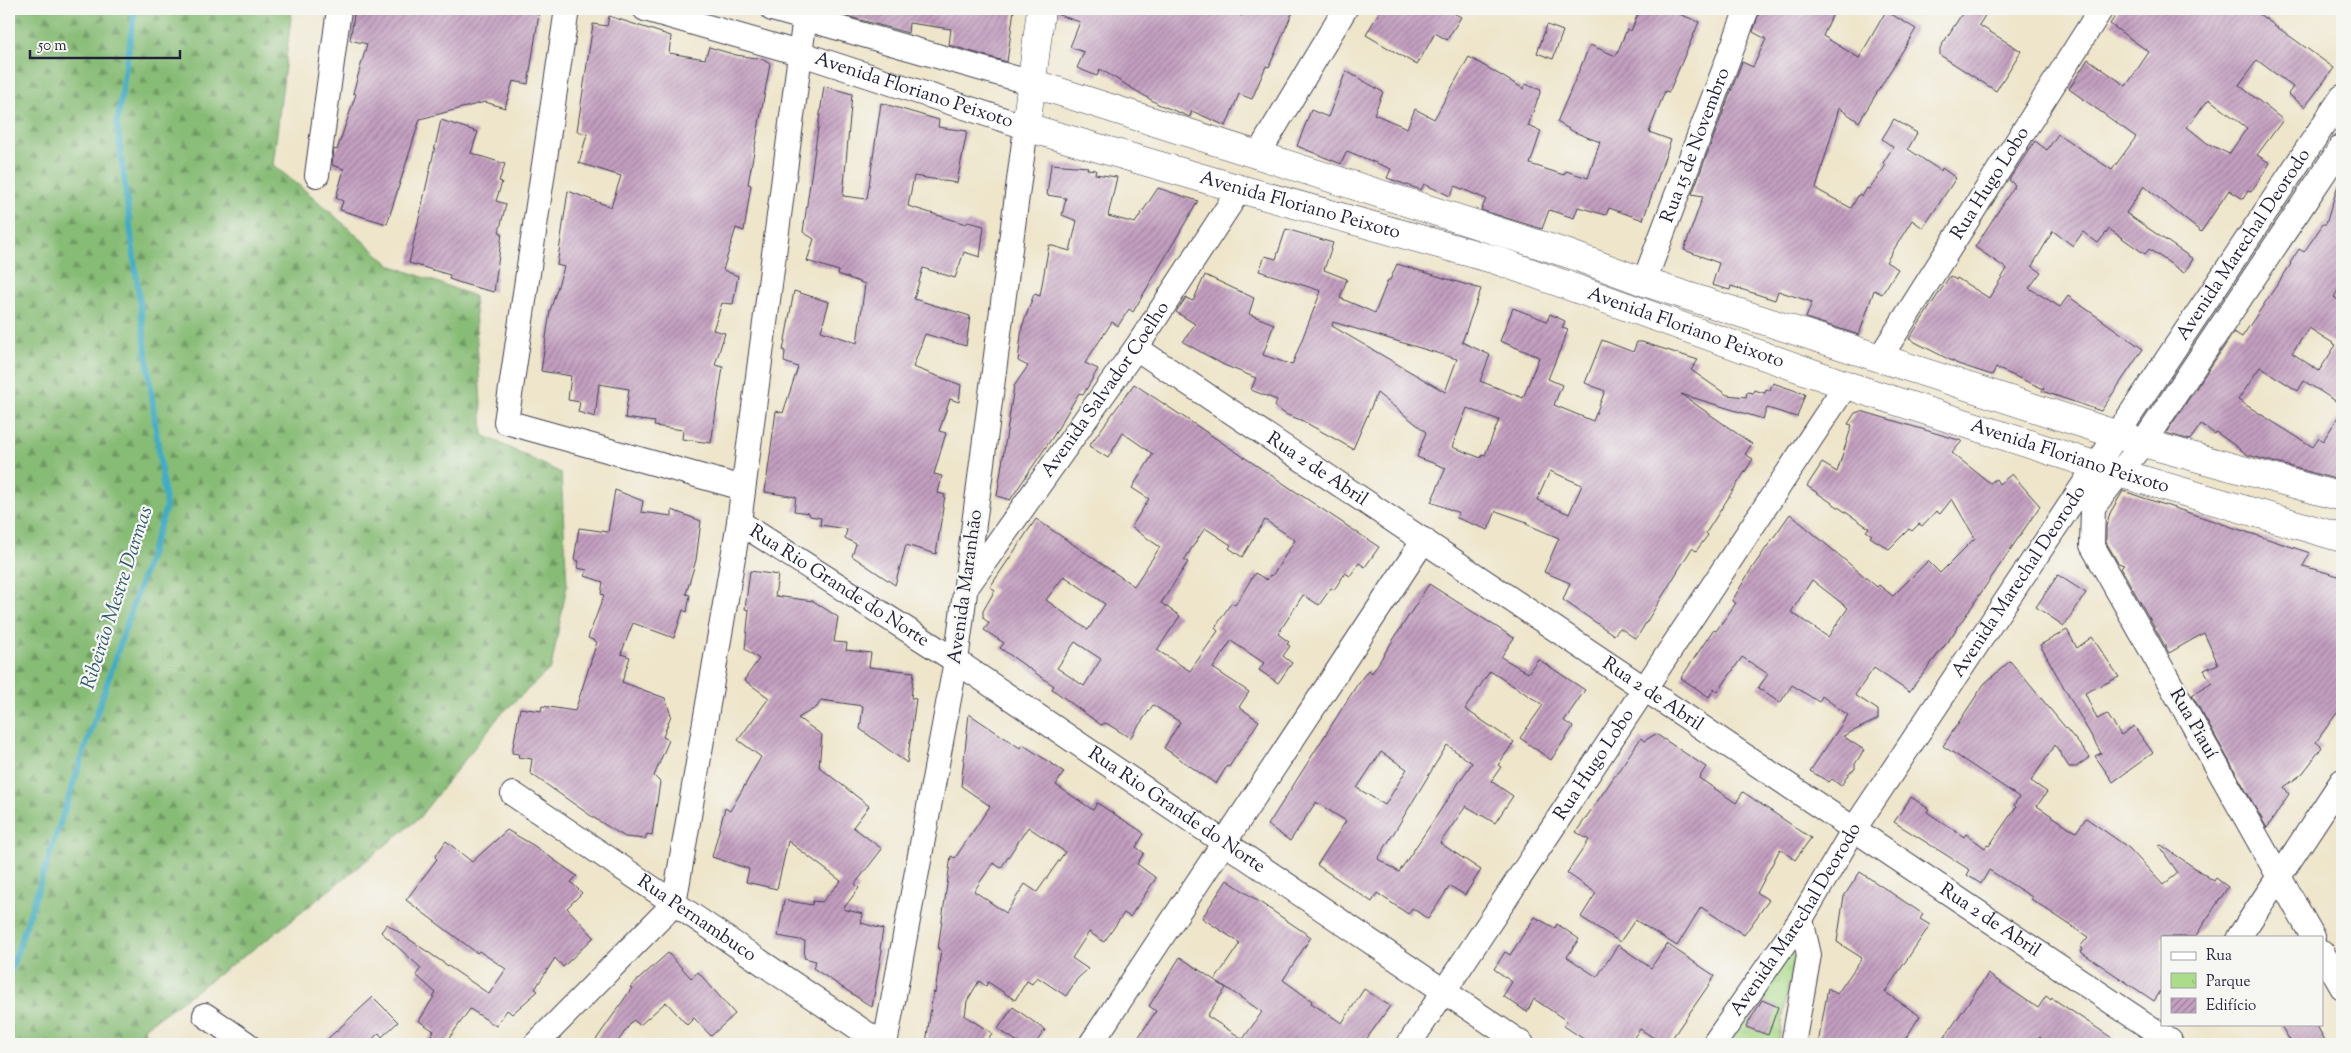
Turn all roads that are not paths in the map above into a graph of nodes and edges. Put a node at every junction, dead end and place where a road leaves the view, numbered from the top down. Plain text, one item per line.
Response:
1 (339, 9) edge
2 (567, 9) edge
3 (645, 9) edge
4 (772, 9) edge
5 (1041, 9) edge
6 (1345, 9) edge
7 (1747, 9) edge
8 (2101, 9) edge
9 (806, 14) edge
10 (802, 54) junction
11 (1032, 83) junction
12 (2342, 97) edge
13 (1026, 126) junction
14 (2342, 146) edge
15 (1257, 156) junction
16 (317, 176) dead end
17 (1240, 189) junction
18 (1506, 234) junction
19 (1569, 254) junction
20 (1496, 260) junction
21 (1644, 282) junction
22 (1561, 284) junction
23 (1726, 309) junction
24 (1783, 327) junction
25 (1720, 340) junction
26 (1136, 348) junction
27 (1879, 358) junction
28 (1776, 360) junction
29 (1846, 384) junction
30 (2116, 435) junction
31 (2143, 443) junction
32 (2107, 469) junction
33 (743, 488) junction
34 (2331, 494) edge
35 (2093, 507) joint
36 (739, 522) junction
37 (2309, 528) junction
38 (2342, 538) edge
39 (1424, 540) junction
40 (966, 587) junction
41 (956, 661) junction
42 (1645, 688) junction
43 (2342, 781) edge
44 (513, 794) dead end
45 (1854, 829) junction
46 (1224, 841) junction
47 (2279, 876) junction
48 (674, 904) junction
49 (1801, 919) junction
50 (2240, 936) edge
51 (2313, 936) edge
52 (2324, 956) edge
53 (2342, 988) edge
54 (1444, 991) junction
55 (205, 1015) dead end
56 (2173, 1036) edge
57 (247, 1044) edge
58 (536, 1044) edge
59 (883, 1044) edge
60 (1091, 1044) edge
61 (1409, 1044) edge
62 (1522, 1044) edge
63 (1714, 1044) edge
64 (1793, 1044) edge

1 - 16 street
2 - 33 street
3 - 10 street, Avenida Floriano Peixoto
4 - 9 street, Avenida Floriano Peixoto
5 - 11 street
6 - 15 street
7 - 21 street, Rua 15 de Novembro
8 - 27 street, Rua Hugo Lobo
9 - 10 street, Avenida Floriano Peixoto
9 - 11 street, Avenida Floriano Peixoto
10 - 13 street, Avenida Floriano Peixoto
10 - 33 street
11 - 13 street, Avenida Floriano Peixoto
11 - 15 street, Avenida Floriano Peixoto
12 - 30 street, Avenida Marechal Deorodo
13 - 17 street, Avenida Floriano Peixoto
13 - 40 street, Avenida Maranhão
14 - 31 street, Avenida Marechal Deorodo
15 - 18 street, Avenida Floriano Peixoto
17 - 20 street, Avenida Floriano Peixoto
17 - 26 street, Avenida Salvador Coelho
18 - 19 street, Avenida Floriano Peixoto
18 - 20 street
19 - 21 street, Avenida Floriano Peixoto
19 - 22 street
20 - 22 street, Avenida Floriano Peixoto
21 - 23 street, Avenida Floriano Peixoto
22 - 25 street, Avenida Floriano Peixoto
23 - 24 street, Avenida Floriano Peixoto
23 - 25 street
24 - 27 street, Avenida Floriano Peixoto
24 - 28 street
25 - 28 street, Avenida Floriano Peixoto
26 - 39 street, Rua 2 de Abril
26 - 40 street, Avenida Salvador Coelho
27 - 30 street, Avenida Floriano Peixoto
28 - 29 street, Avenida Floriano Peixoto
29 - 32 street, Avenida Floriano Peixoto
29 - 42 street, Rua Hugo Lobo
30 - 31 street, Avenida Floriano Peixoto
30 - 32 street, Avenida Marechal Deorodo
31 - 32 street, Avenida Marechal Deorodo
31 - 34 street, Avenida Floriano Peixoto
32 - 35 street, Avenida Marechal Deorodo
32 - 37 street, Avenida Floriano Peixoto
32 - 45 street, Avenida Marechal Deorodo
33 - 36 street
34 - 37 street
35 - 47 street, Rua Piauí
36 - 41 street, Rua Rio Grande do Norte
36 - 48 street, Rua Rio Grande do Norte
37 - 38 street, Avenida Floriano Peixoto
39 - 42 street, Rua 2 de Abril
39 - 46 street
40 - 41 street, Avenida Maranhão
41 - 46 street, Rua Rio Grande do Norte
41 - 59 street, Avenida Maranhão
42 - 45 street, Rua 2 de Abril
42 - 54 street, Rua Hugo Lobo
43 - 47 street
44 - 48 street, Rua Pernambuco
45 - 49 street, Avenida Marechal Deorodo
45 - 56 street, Rua 2 de Abril
46 - 54 street, Rua Rio Grande do Norte
46 - 60 street
47 - 50 street
47 - 51 street, Rua Piauí
48 - 58 street
48 - 59 street, Rua Pernambuco
49 - 63 street, Avenida Marechal Deorodo
49 - 64 street
52 - 53 street
54 - 61 street, Rua Hugo Lobo
54 - 62 street, Rua Rio Grande do Norte
55 - 57 street

